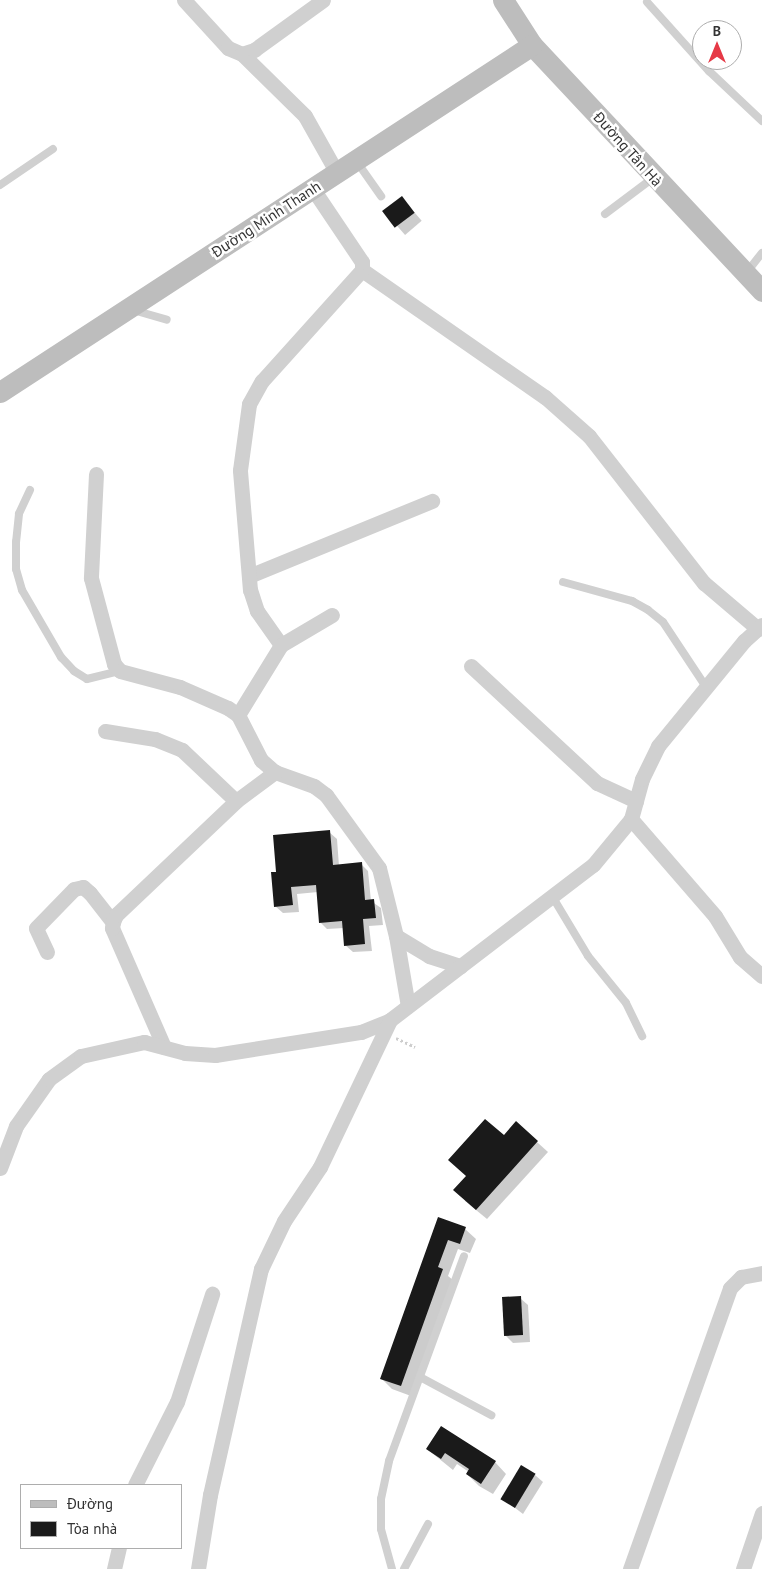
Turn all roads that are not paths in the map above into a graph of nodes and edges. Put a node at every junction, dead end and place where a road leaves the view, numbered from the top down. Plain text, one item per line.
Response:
1 (184, 0) edge
2 (323, 0) edge
3 (502, 0) edge
4 (647, 2) dead end
5 (532, 46) junction
6 (242, 54) junction
7 (762, 121) edge
8 (52, 150) dead end
9 (356, 160) junction
10 (337, 172) junction
11 (653, 178) junction
12 (0, 185) edge
13 (313, 189) junction
14 (382, 196) dead end
15 (605, 214) dead end
16 (762, 253) edge
17 (362, 270) junction
18 (746, 274) junction
19 (762, 291) edge
20 (128, 309) junction
21 (167, 320) dead end
22 (0, 392) edge
23 (96, 474) dead end
24 (30, 490) dead end
25 (432, 502) dead end
26 (249, 576) junction
27 (563, 582) dead end
28 (332, 615) dead end
29 (760, 627) edge
30 (281, 646) junction
31 (471, 666) dead end
32 (120, 671) junction
33 (706, 687) junction
34 (238, 715) junction
35 (105, 732) dead end
36 (276, 772) junction
37 (636, 801) junction
38 (236, 802) junction
39 (631, 819) junction
40 (552, 896) junction
41 (113, 922) junction
42 (396, 936) junction
43 (47, 952) dead end
44 (460, 966) junction
45 (762, 976) edge
46 (408, 1006) junction
47 (387, 1026) junction
48 (642, 1036) dead end
49 (164, 1047) junction
50 (0, 1168) edge
51 (464, 1256) dead end
52 (762, 1272) edge
53 (212, 1294) dead end
54 (420, 1377) junction
55 (491, 1415) dead end
56 (136, 1484) edge
57 (762, 1513) edge
58 (428, 1524) dead end
59 (119, 1549) edge
60 (114, 1569) edge
61 (198, 1569) edge
62 (392, 1569) edge
63 (404, 1569) edge
64 (630, 1569) edge
65 (743, 1569) edge

1 - 6 street
2 - 6 street
3 - 5 street, Đường Tân Hà
4 - 7 lane
5 - 9 street, Đường Minh Thanh
5 - 11 street, Đường Tân Hà
6 - 10 street
8 - 12 lane
9 - 10 street, Đường Minh Thanh
9 - 14 lane
10 - 13 street, Đường Minh Thanh
11 - 15 lane
11 - 18 street, Đường Tân Hà
13 - 17 street
13 - 20 street, Đường Minh Thanh
16 - 18 lane
17 - 26 street
17 - 29 street
18 - 19 street, Đường Tân Hà
20 - 21 lane
20 - 22 street, Đường Minh Thanh
23 - 32 street
24 - 32 lane
25 - 26 street
26 - 30 street
27 - 33 lane
28 - 30 street
29 - 33 street
30 - 34 street
31 - 37 street
32 - 34 street
33 - 37 street
34 - 36 street
35 - 38 street
36 - 38 street
36 - 42 street
37 - 39 street
38 - 41 street
39 - 40 street
39 - 45 street
40 - 44 street
40 - 48 lane
41 - 43 street
41 - 49 street
42 - 44 street
42 - 46 street
44 - 46 street
46 - 47 street
47 - 49 street
47 - 61 street
49 - 50 street
51 - 54 lane
52 - 64 street
53 - 56 street
54 - 55 lane
54 - 62 lane
57 - 65 street
58 - 63 lane
59 - 60 street

